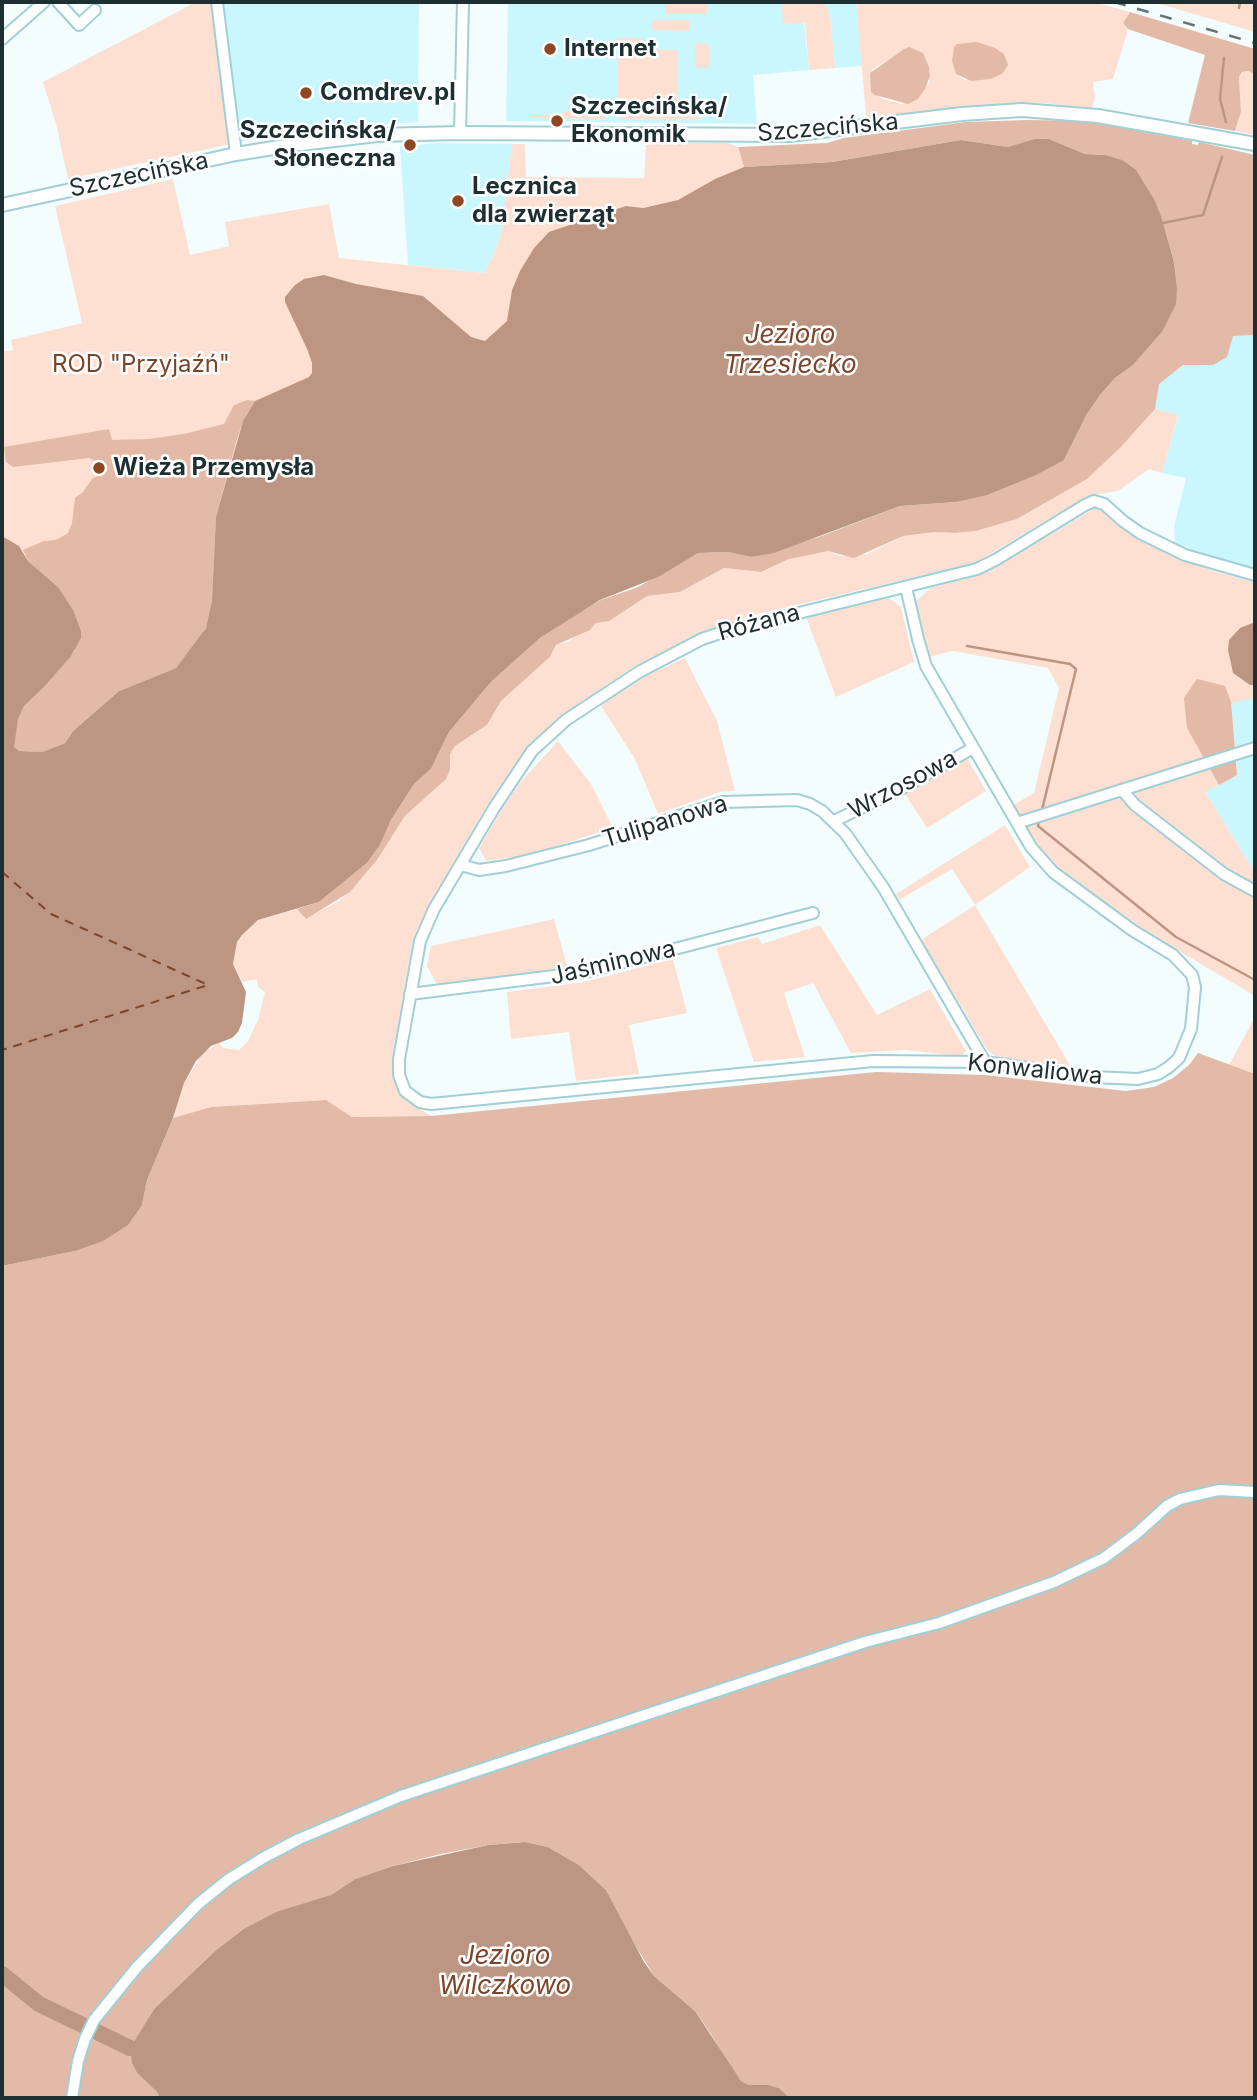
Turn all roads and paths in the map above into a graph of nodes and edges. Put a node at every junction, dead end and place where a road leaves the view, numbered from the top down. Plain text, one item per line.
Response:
1 (44, 2) edge
2 (58, 2) edge
3 (217, 2) edge
4 (463, 2) edge
5 (95, 10) dead end
6 (2, 39) edge
7 (460, 133) junction
8 (1255, 144) edge
9 (236, 154) junction
10 (2, 205) edge
11 (1255, 575) edge
12 (906, 587) junction
13 (973, 748) junction
14 (1255, 748) edge
15 (1122, 790) junction
16 (834, 821) junction
17 (1017, 823) junction
18 (461, 865) junction
19 (1255, 891) edge
20 (813, 913) dead end
21 (410, 994) junction
22 (985, 1062) junction
23 (1255, 1492) edge
24 (72, 2098) edge

1 - 6 street
2 - 5 street
3 - 9 street
4 - 7 street
7 - 8 street, Szczecińska
7 - 9 street, Szczecińska
9 - 10 street, Szczecińska
11 - 12 street, Różana
12 - 13 street, Konwaliowa
12 - 18 street, Różana
13 - 16 street, Wrzosowa
13 - 17 street, Konwaliowa
14 - 15 street
15 - 17 street
15 - 19 street
16 - 18 street, Tulipanowa
16 - 22 street, Tulipanowa
17 - 22 street, Konwaliowa
18 - 21 street, Różana
20 - 21 street, Jaśminowa
21 - 22 street, Konwaliowa
23 - 24 street

